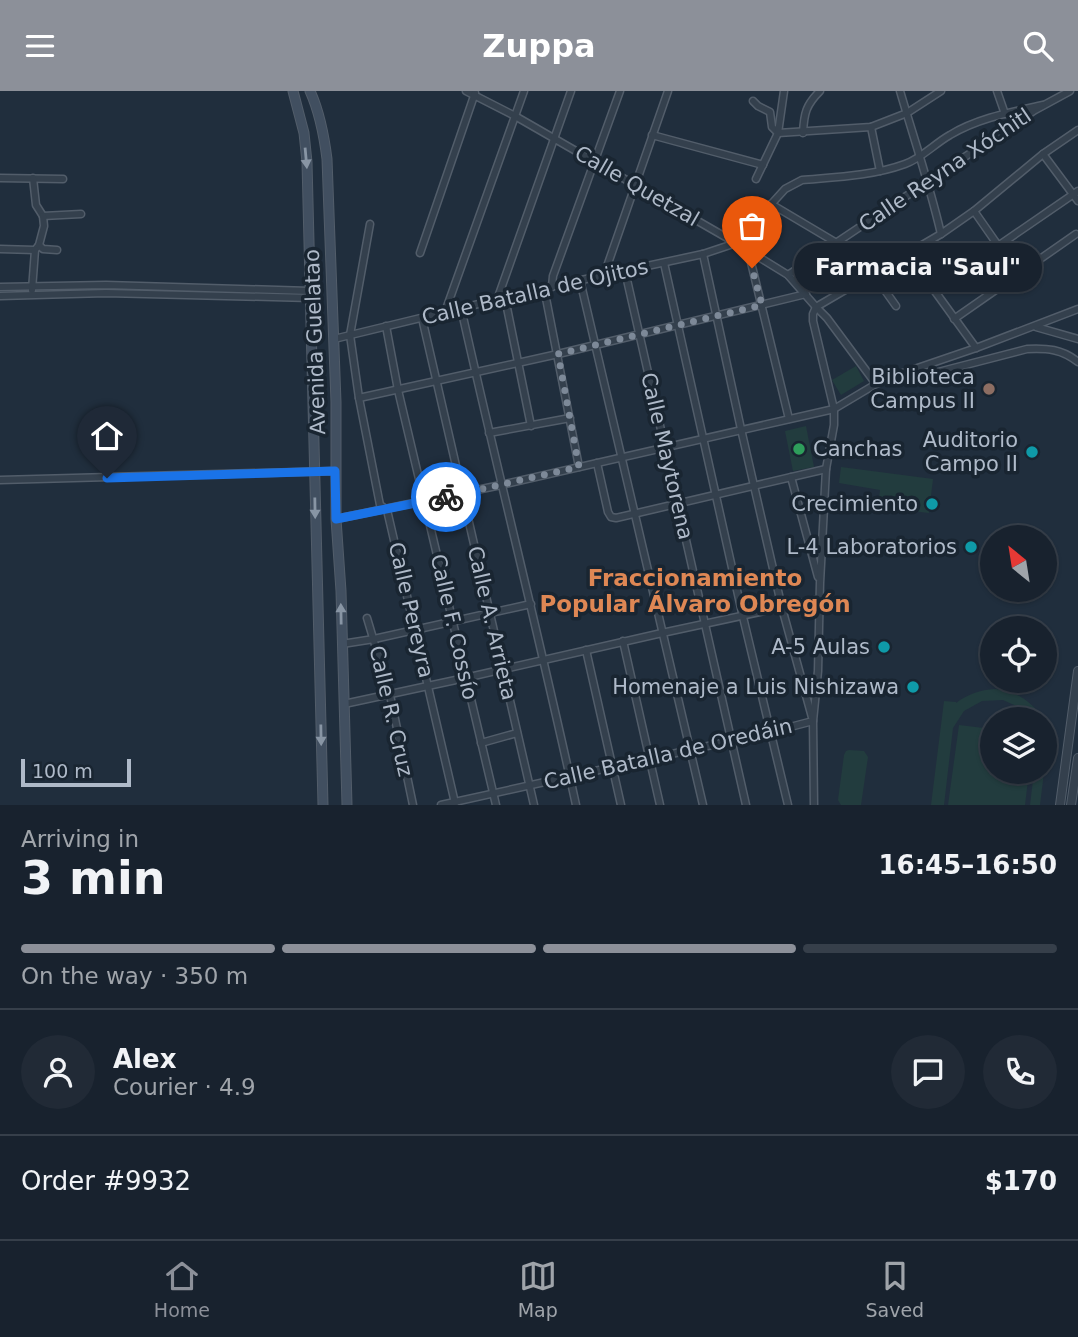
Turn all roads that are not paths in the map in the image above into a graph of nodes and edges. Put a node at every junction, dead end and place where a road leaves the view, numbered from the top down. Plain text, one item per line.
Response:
1 (293, 91) edge
2 (310, 91) edge
3 (466, 91) edge
4 (524, 91) edge
5 (571, 91) edge
6 (620, 91) edge
7 (668, 91) edge
8 (754, 91) edge
9 (783, 91) edge
10 (820, 91) edge
11 (900, 91) edge
12 (940, 91) edge
13 (997, 91) edge
14 (1066, 92) edge
15 (475, 93) edge
16 (1056, 94) edge
17 (1044, 105) junction
18 (907, 113) junction
19 (1005, 114) junction
20 (515, 116) junction
21 (871, 127) junction
22 (1078, 130) edge
23 (778, 133) junction
24 (803, 133) junction
25 (652, 135) junction
26 (555, 139) junction
27 (1043, 154) junction
28 (920, 158) junction
29 (594, 162) junction
30 (763, 165) junction
31 (880, 171) junction
32 (0, 178) edge
33 (33, 178) junction
34 (63, 179) dead end
35 (756, 179) dead end
36 (929, 182) junction
37 (634, 185) junction
38 (1075, 193) edge
39 (1078, 201) edge
40 (771, 204) junction
41 (974, 211) junction
42 (81, 214) dead end
43 (43, 216) junction
44 (370, 224) dead end
45 (942, 234) junction
46 (1076, 235) dead end
47 (736, 243) junction
48 (835, 243) junction
49 (998, 245) junction
50 (37, 247) junction
51 (0, 249) edge
52 (57, 250) dead end
53 (748, 250) junction
54 (420, 253) dead end
55 (911, 253) junction
56 (703, 254) junction
57 (664, 263) junction
58 (625, 271) junction
59 (1018, 274) junction
60 (604, 275) junction
61 (788, 275) junction
62 (874, 275) junction
63 (580, 280) junction
64 (32, 286) junction
65 (67, 286) junction
66 (0, 287) edge
67 (552, 287) junction
68 (544, 288) junction
69 (106, 289) junction
70 (933, 290) junction
71 (806, 294) junction
72 (32, 295) junction
73 (67, 295) junction
74 (310, 295) junction
75 (0, 296) edge
76 (505, 298) junction
77 (497, 300) junction
78 (762, 305) junction
79 (896, 306) dead end
80 (816, 307) junction
81 (461, 308) junction
82 (1078, 309) edge
83 (445, 312) junction
84 (718, 316) junction
85 (422, 318) junction
86 (954, 319) junction
87 (678, 325) junction
88 (386, 326) junction
89 (1035, 327) junction
90 (639, 334) junction
91 (350, 335) junction
92 (1078, 338) edge
93 (334, 339) junction
94 (596, 345) junction
95 (976, 348) junction
96 (558, 354) junction
97 (519, 362) junction
98 (1078, 362) edge
99 (475, 372) junction
100 (436, 381) junction
101 (880, 383) junction
102 (398, 390) junction
103 (359, 398) junction
104 (834, 408) junction
105 (570, 418) junction
106 (789, 419) junction
107 (531, 426) junction
108 (741, 429) junction
109 (489, 433) junction
110 (703, 439) junction
111 (664, 448) junction
112 (621, 458) junction
113 (597, 463) junction
114 (579, 467) junction
115 (826, 469) junction
116 (335, 471) junction
117 (315, 472) junction
118 (791, 477) junction
119 (0, 480) edge
120 (501, 485) junction
121 (754, 485) junction
122 (463, 493) junction
123 (715, 495) junction
124 (425, 502) junction
125 (677, 504) junction
126 (387, 509) junction
127 (634, 513) junction
128 (336, 519) junction
129 (820, 583) junction
130 (820, 599) junction
131 (531, 604) junction
132 (782, 608) junction
133 (489, 613) junction
134 (743, 617) junction
135 (367, 618) dead end
136 (453, 621) junction
137 (705, 623) junction
138 (416, 629) junction
139 (662, 633) junction
140 (374, 639) junction
141 (623, 641) junction
142 (342, 644) junction
143 (586, 650) junction
144 (543, 660) junction
145 (502, 669) junction
146 (1078, 671) edge
147 (465, 678) junction
148 (429, 685) junction
149 (390, 695) junction
150 (344, 704) junction
151 (1076, 704) edge
152 (813, 721) junction
153 (771, 732) junction
154 (517, 733) junction
155 (732, 740) junction
156 (481, 743) junction
157 (690, 749) junction
158 (650, 759) junction
159 (1078, 760) edge
160 (1066, 761) junction
161 (613, 767) junction
162 (570, 776) junction
163 (530, 785) junction
164 (494, 793) junction
165 (1075, 796) edge
166 (456, 803) edge
167 (323, 805) edge
168 (347, 805) edge
169 (413, 805) edge
170 (441, 805) edge
171 (496, 805) edge
172 (534, 805) edge
173 (576, 805) edge
174 (621, 805) edge
175 (660, 805) edge
176 (703, 805) edge
177 (746, 805) edge
178 (788, 805) edge
179 (814, 805) edge
180 (1060, 805) edge
181 (1071, 805) edge

1 -> 74 main road, Avenida Guelatao
2 - 93 main road, Avenida Guelatao
3 - 15 street, Calle Quetzal
4 - 20 street
5 - 26 street
6 - 29 street
7 - 25 street
8 - 23 street
9 - 23 street
10 - 24 street
11 - 18 street
12 - 18 street
13 - 19 street
14 - 16 street, Calle Reyna Xóchitl
15 - 20 street, Calle Quetzal
15 - 54 street
16 - 17 street, Calle Reyna Xóchitl
17 - 19 street
17 - 36 street, Calle Reyna Xóchitl
18 - 21 street
18 - 28 street
19 - 28 street
20 - 26 street, Calle Quetzal
20 - 83 street
21 - 24 street
21 - 31 street
22 - 27 street
23 - 24 street
23 - 30 street
25 - 30 street
25 - 37 street
26 - 29 street, Calle Quetzal
26 - 77 street
27 - 38 street
27 - 41 street
28 - 31 street
28 - 36 street
29 - 37 street, Calle Quetzal
29 - 67 street
30 - 35 street
31 - 40 street
32 - 33 street
33 - 34 street
33 - 43 street
36 - 45 street
36 - 48 street, Calle Reyna Xóchitl
37 - 47 street, Calle Quetzal
37 - 60 street
38 - 39 street
38 - 49 street
40 - 47 street
40 - 48 street
41 - 45 street
41 - 49 street
42 - 43 street
43 - 50 street
44 - 91 street, Calle Pereyra
45 - 55 street
46 - 59 street
47 - 53 street, Calle Quetzal
47 - 56 street, Calle Batalla de Ojitos
48 - 61 street, Calle Reyna Xóchitl
49 - 59 street
49 - 70 street
50 - 51 street
50 - 52 street
50 - 64 street
53 - 61 street, Calle Quetzal
53 - 78 street
55 - 62 street
55 - 70 street
56 - 57 street, Calle Batalla de Ojitos
56 - 84 street
57 - 58 street, Calle Batalla de Ojitos
57 - 87 street
58 - 60 street, Calle Batalla de Ojitos
58 - 90 street, Calle Maytorena
59 - 86 street
60 - 63 street, Calle Batalla de Ojitos
61 - 71 street, Calle Quetzal
62 - 79 street
62 - 80 street
63 - 67 street, Calle Batalla de Ojitos
63 - 94 street
64 - 65 street
64 - 66 street
64 - 72 street
65 - 69 street
65 - 73 street
67 - 68 street, Calle Batalla de Ojitos
68 - 76 street, Calle Batalla de Ojitos
68 - 96 street
69 - 73 street
69 - 74 street
70 - 86 street
71 - 78 street
71 - 80 street, Calle Quetzal
72 - 73 street
72 - 75 street
74 - 117 main road, Avenida Guelatao
76 - 77 street, Calle Batalla de Ojitos
76 - 97 street
77 - 81 street, Calle Batalla de Ojitos
78 - 84 street
78 - 106 street
80 - 101 street, Calle Quetzal
80 - 104 street
81 - 83 street, Calle Batalla de Ojitos
81 - 99 street
82 - 89 street
83 - 85 street, Calle Batalla de Ojitos
84 - 87 street
84 - 108 street
85 - 88 street, Calle Batalla de Ojitos
85 - 100 street, Calle A. Arrieta
86 - 95 street
87 - 90 street
87 - 110 street
88 - 91 street, Calle Batalla de Ojitos
88 - 102 street, Calle F. Cossío
89 - 92 street
89 - 95 street
90 - 94 street
90 - 111 street, Calle Maytorena
91 - 93 street, Calle Batalla de Ojitos
91 - 103 street, Calle Pereyra
93 - 116 main road, Avenida Guelatao
94 - 96 street
94 - 112 street
95 - 101 street
96 - 97 street
96 - 105 street
97 - 99 street
97 - 107 street
98 - 101 street
99 - 100 street
99 - 109 street
100 - 102 street
100 - 122 street, Calle A. Arrieta
101 - 104 street
102 - 103 street
102 - 124 street, Calle F. Cossío
103 - 126 street, Calle Pereyra
104 - 106 street
104 - 115 street
105 - 107 street
105 - 114 street
106 - 108 street
107 - 109 street
108 - 110 street
108 - 121 street
109 - 120 street
110 - 111 street
110 - 123 street
111 - 112 street
111 - 125 street, Calle Maytorena
112 - 113 street
112 - 127 street
113 - 114 street
113 - 127 street
114 - 120 street
115 - 118 street
115 - 129 street
116 - 117 street
116 - 128 main road, Avenida Guelatao
117 - 119 street
117 -> 167 main road, Avenida Guelatao
118 - 121 street
118 - 129 street
120 - 122 street
120 - 131 street
121 - 123 street
121 - 132 street
122 - 124 street
122 - 133 street, Calle A. Arrieta
123 - 125 street
123 - 134 street
124 - 126 street
124 - 136 street, Calle F. Cossío
125 - 127 street
125 - 137 street, Calle Maytorena
126 - 128 street
126 - 138 street, Calle Pereyra
127 - 139 street
142 -> 128 main road, Avenida Guelatao
129 - 130 street
130 - 132 street
130 - 152 street
131 - 133 street
131 - 144 street
132 - 134 street
132 - 152 street
133 - 136 street
133 - 145 street, Calle A. Arrieta
134 - 137 street
134 - 153 street
135 - 140 street, Calle R. Cruz
136 - 138 street
136 - 147 street, Calle F. Cossío
137 - 139 street
137 - 155 street, Calle Maytorena
138 - 140 street
138 - 148 street, Calle Pereyra
139 - 141 street
139 - 157 street
140 - 142 street
140 - 149 street, Calle R. Cruz
141 - 143 street
141 - 158 street
142 - 150 main road, Avenida Guelatao
143 - 144 street
143 - 161 street
144 - 145 street
144 - 162 street
145 - 147 street
145 - 154 street, Calle A. Arrieta
146 - 151 street
147 - 148 street
147 - 156 street, Calle F. Cossío
148 - 149 street
148 - 166 street, Calle Pereyra
149 - 150 street
149 - 169 street, Calle R. Cruz
150 - 168 main road, Avenida Guelatao
151 - 160 street
152 - 153 street, Calle Batalla de Oredáin
152 - 179 street
153 - 155 street, Calle Batalla de Oredáin
153 - 178 street
154 - 156 street
154 - 163 street, Calle A. Arrieta
155 - 157 street, Calle Batalla de Oredáin
155 - 177 street, Calle Maytorena
156 - 164 street, Calle F. Cossío
157 - 158 street, Calle Batalla de Oredáin
157 - 176 street
158 - 161 street, Calle Batalla de Oredáin
158 - 175 street
159 - 160 street
159 - 165 street
160 - 180 street
161 - 162 street, Calle Batalla de Oredáin
161 - 174 street
162 - 163 street, Calle Batalla de Oredáin
162 - 173 street
163 - 164 street, Calle Batalla de Oredáin
163 - 172 street, Calle A. Arrieta
164 - 166 street, Calle Batalla de Oredáin
164 - 171 street, Calle F. Cossío
165 - 181 street
166 - 170 street, Calle Batalla de Oredáin

